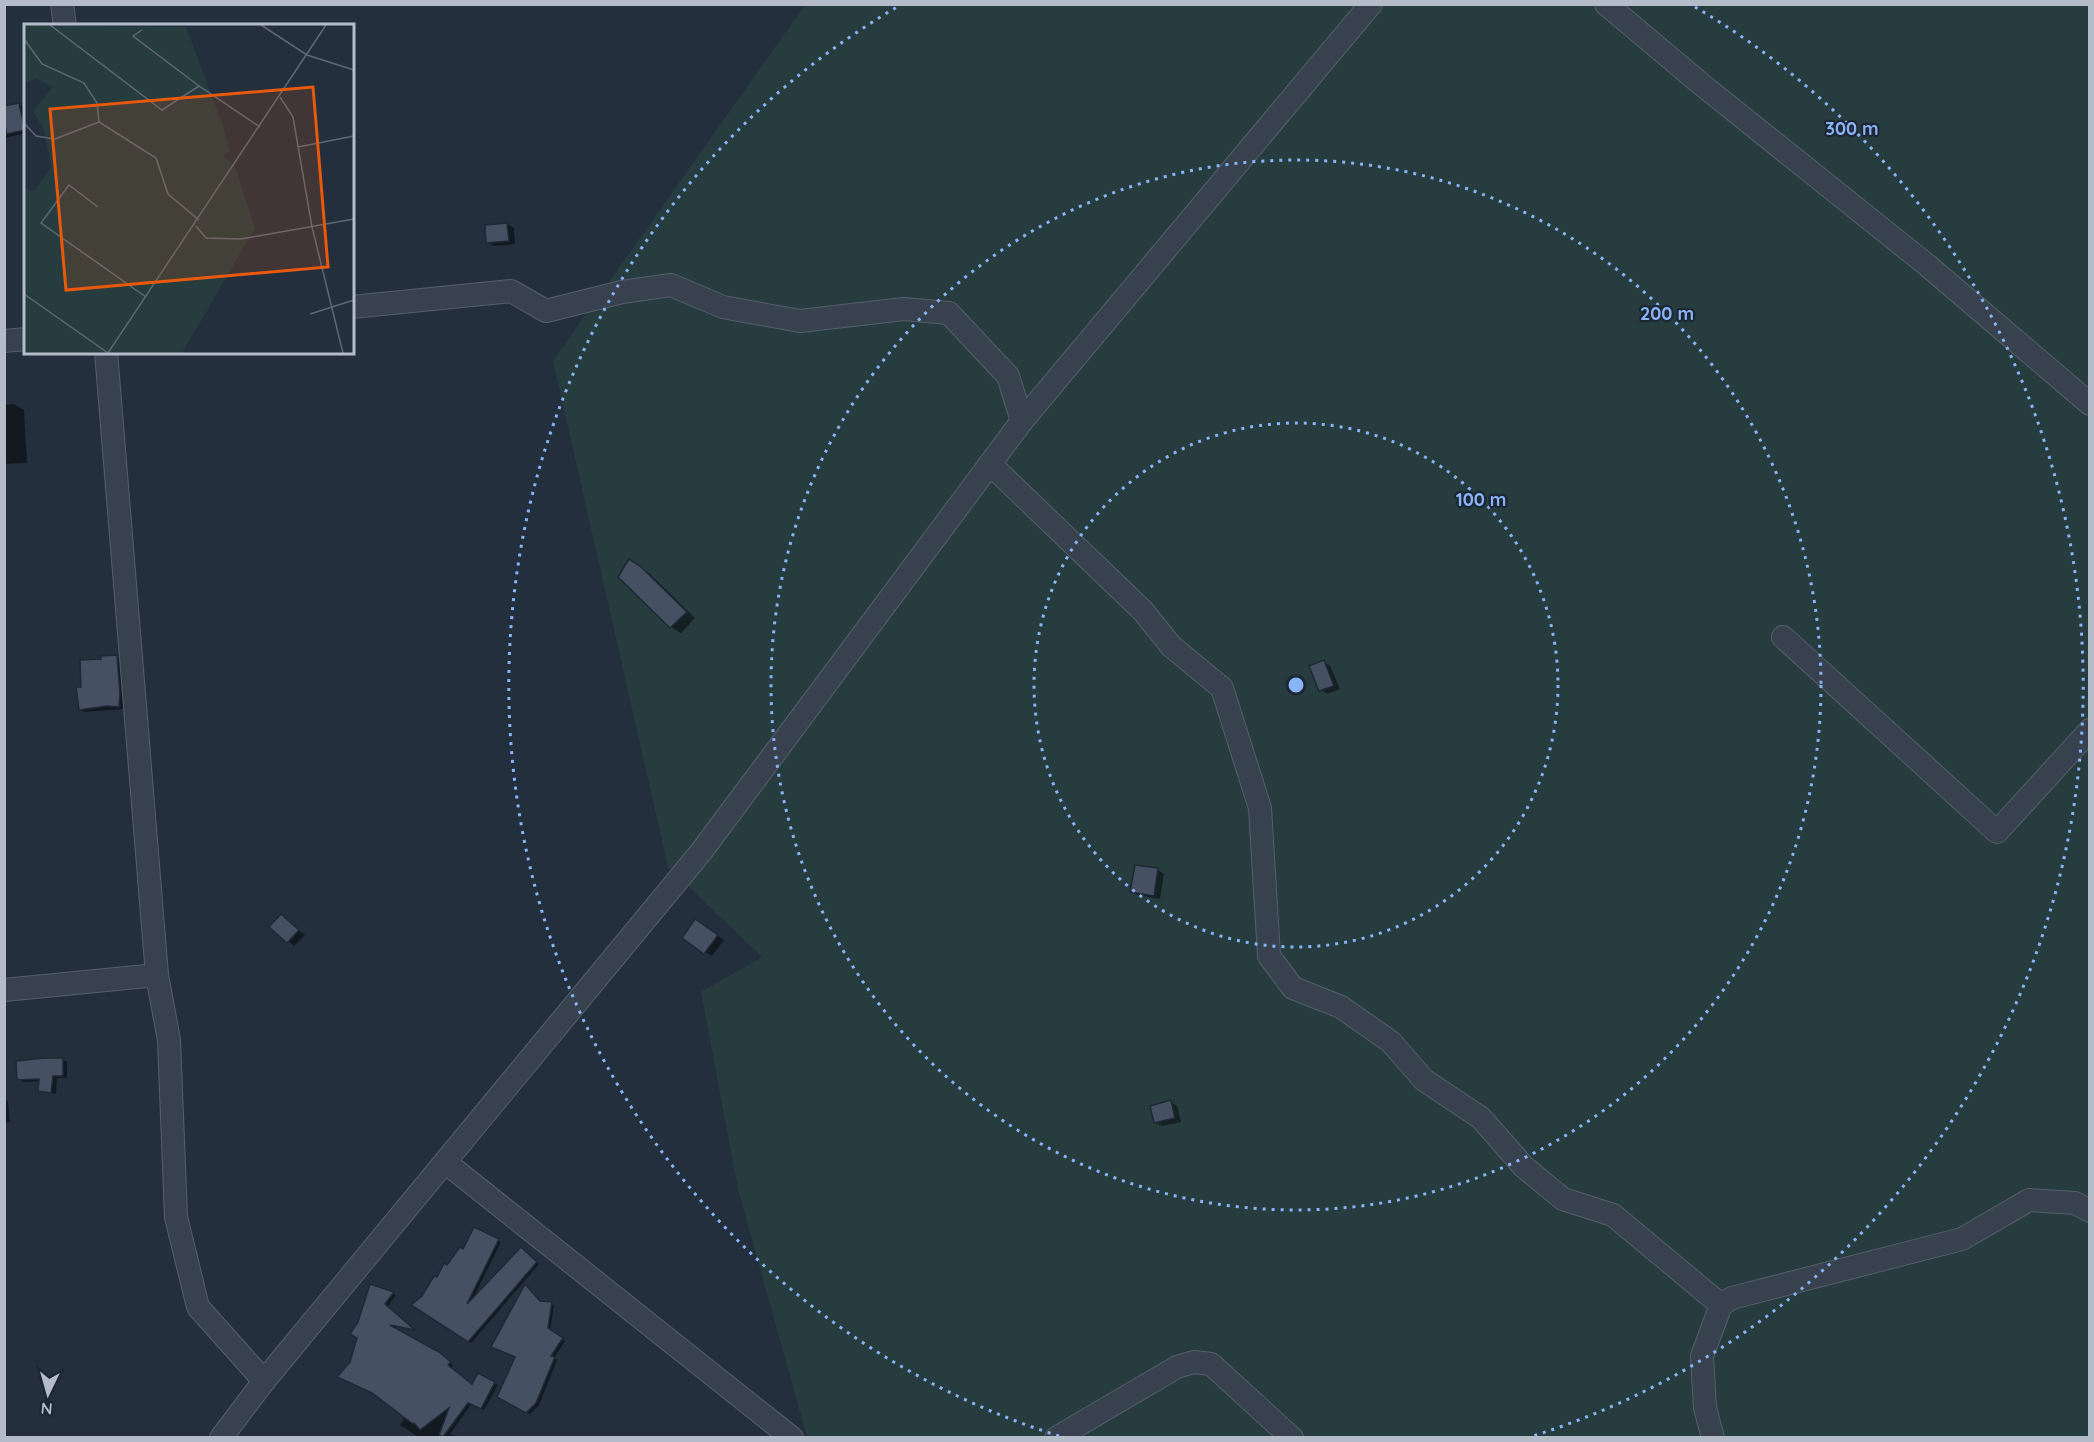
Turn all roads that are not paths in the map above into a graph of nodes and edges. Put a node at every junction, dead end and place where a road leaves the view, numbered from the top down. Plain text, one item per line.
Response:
1 (62, 4) edge
2 (1371, 4) edge
3 (1606, 4) edge
4 (65, 24) edge
5 (354, 307) edge
6 (24, 339) edge
7 (4, 341) edge
8 (106, 354) edge
9 (2090, 404) edge
10 (1022, 420) junction
11 (990, 464) junction
12 (1783, 637) dead end
13 (2090, 730) edge
14 (157, 975) junction
15 (4, 990) edge
16 (445, 1162) junction
17 (2090, 1211) edge
18 (1720, 1305) junction
19 (264, 1381) junction
20 (221, 1437) edge
21 (792, 1437) edge
22 (1056, 1437) edge
23 (1292, 1437) edge
24 (1713, 1437) edge

1 - 4 street
2 - 10 street
3 - 9 street
5 - 10 street
6 - 7 street
8 - 14 street
10 - 11 street
11 - 16 street
11 - 18 street
12 - 13 street
14 - 15 street
14 - 19 street
16 - 19 street
16 - 21 street
17 - 18 street
18 - 24 street
19 - 20 street
22 - 23 street

